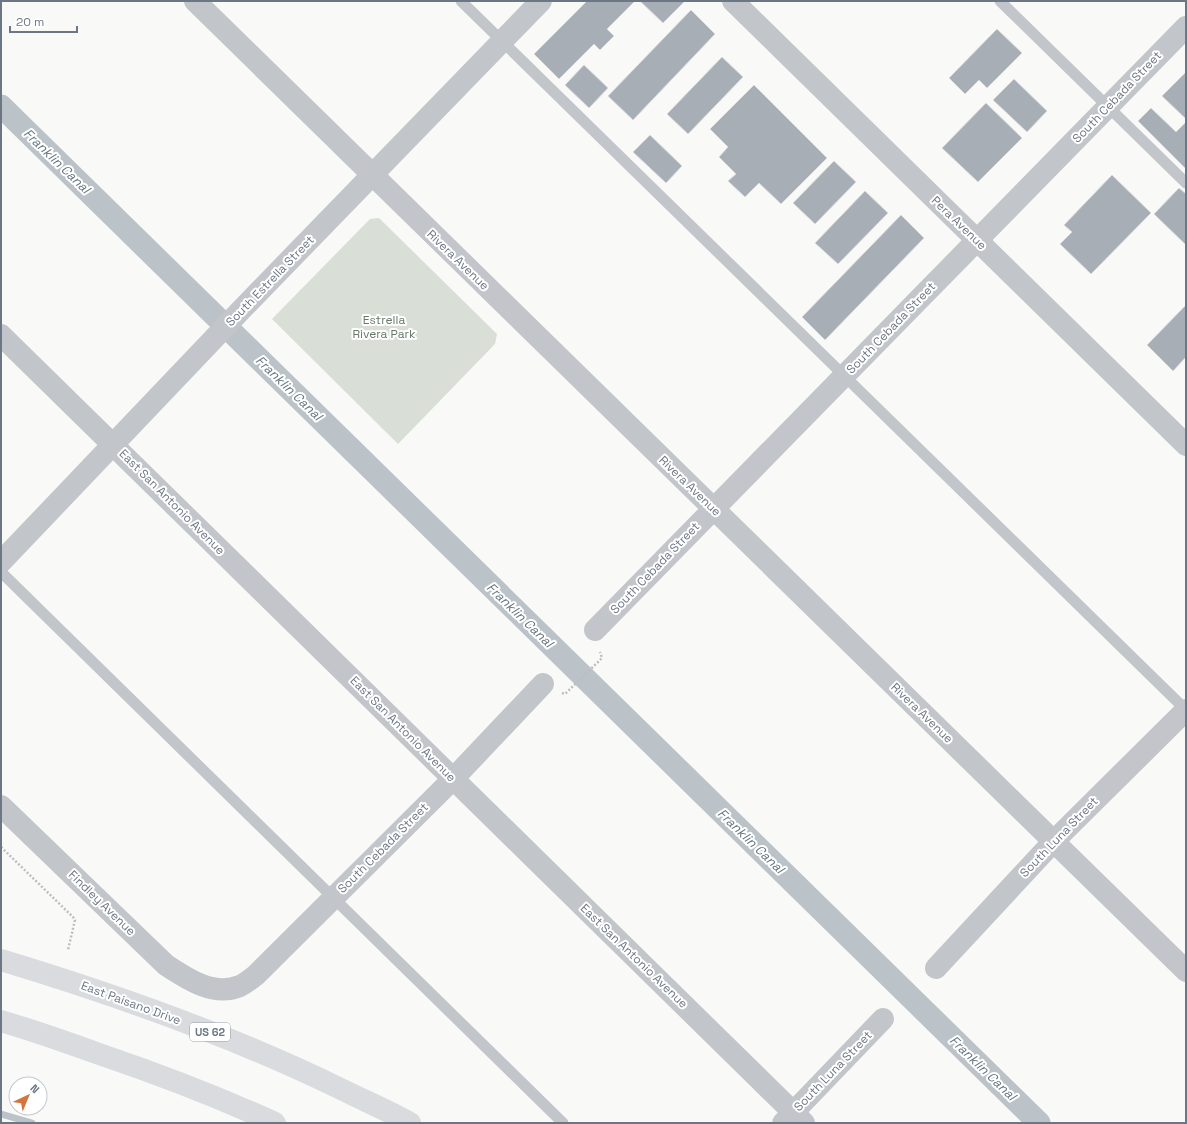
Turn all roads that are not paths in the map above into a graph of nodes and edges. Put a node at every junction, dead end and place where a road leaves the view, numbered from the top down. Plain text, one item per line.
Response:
1 (195, 1) edge
2 (461, 1) edge
3 (541, 1) edge
4 (732, 1) edge
5 (1000, 1) edge
6 (1186, 27) edge
7 (502, 41) junction
8 (1108, 107) junction
9 (372, 175) junction
10 (1186, 183) edge
11 (977, 240) junction
12 (1, 335) edge
13 (844, 376) junction
14 (113, 444) junction
15 (1186, 445) edge
16 (713, 509) junction
17 (1, 562) edge
18 (1, 572) edge
19 (595, 630) dead end
20 (542, 684) dead end
21 (1186, 710) edge
22 (453, 779) junction
23 (1, 806) edge
24 (1054, 841) junction
25 (333, 898) junction
26 (1, 960) edge
27 (936, 968) dead end
28 (1186, 971) edge
29 (211, 989) joint
30 (883, 1019) dead end
31 (1, 1021) edge
32 (794, 1120) edge
33 (275, 1123) edge
34 (410, 1123) edge
35 (563, 1123) edge

1 - 9 street, Rivera Avenue
2 - 7 lane
3 - 7 street, South Estrella Street
4 - 11 street, Pera Avenue
5 - 8 lane
6 - 8 street, South Cebada Street
7 - 9 street, South Estrella Street
7 - 13 lane
8 - 10 lane
8 - 11 street, South Cebada Street
9 - 14 street, South Estrella Street
9 - 16 street, Rivera Avenue
11 - 13 street, South Cebada Street
11 - 15 street, Pera Avenue
12 - 14 street, East San Antonio Avenue
13 - 16 street, South Cebada Street
13 - 21 lane
14 - 17 street, South Estrella Street
14 - 22 street, East San Antonio Avenue
16 - 19 street, South Cebada Street
16 - 24 street, Rivera Avenue
18 - 25 lane
20 - 22 street, South Cebada Street
21 - 24 street, South Luna Street
22 - 25 street, South Cebada Street
22 - 32 street, East San Antonio Avenue
23 - 29 street, Findley Avenue
24 - 27 street, South Luna Street
24 - 28 street, Rivera Avenue
25 - 29 street, South Cebada Street
25 - 35 lane
26 - 34 main road, East Paisano Drive / US 62
30 - 32 street, South Luna Street
31 - 33 main road

